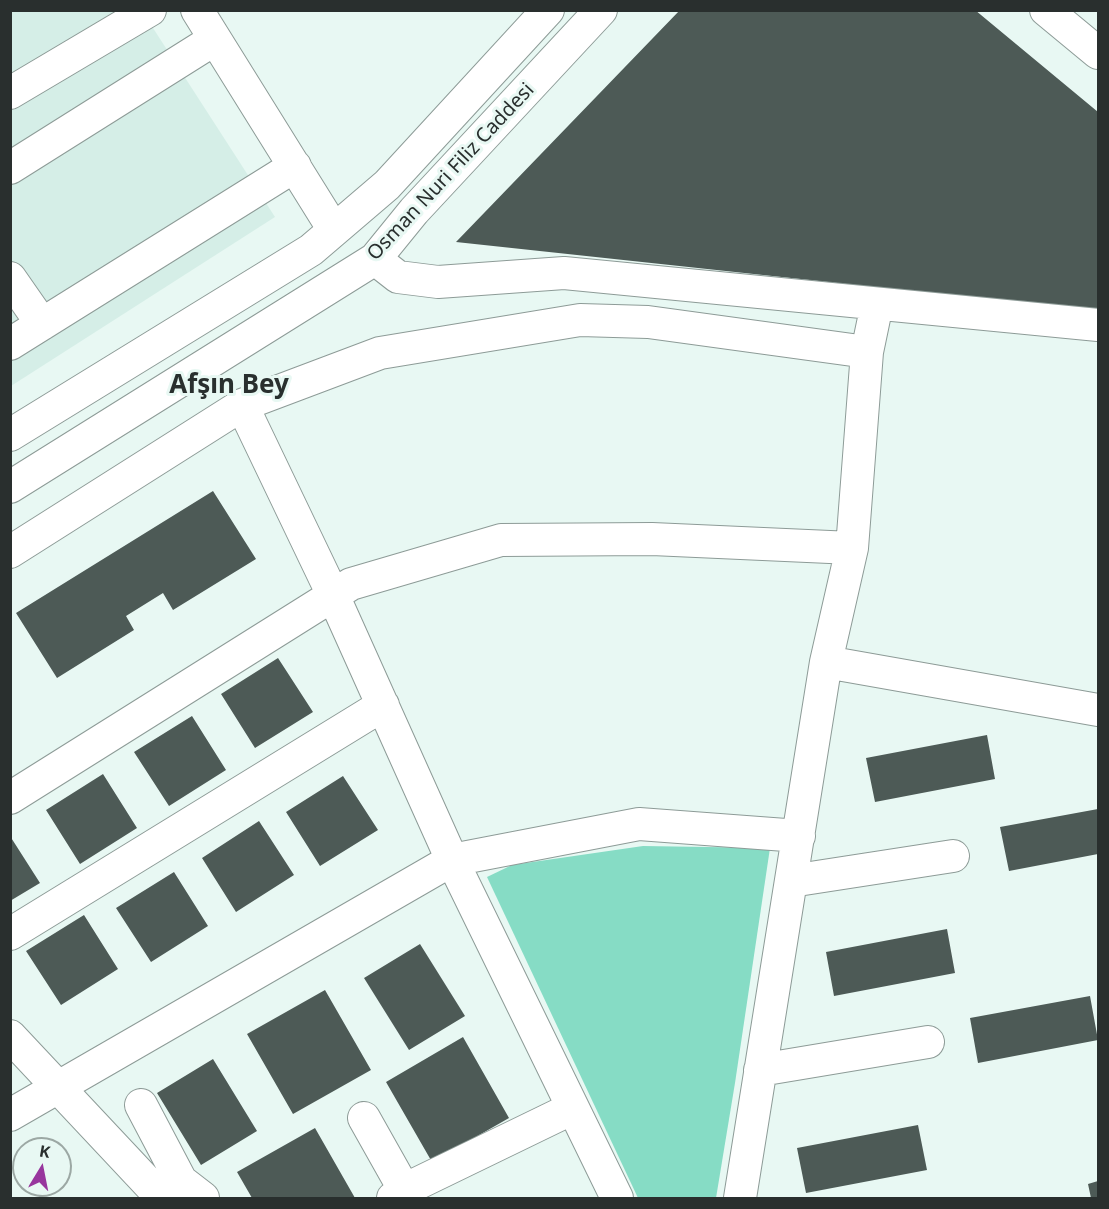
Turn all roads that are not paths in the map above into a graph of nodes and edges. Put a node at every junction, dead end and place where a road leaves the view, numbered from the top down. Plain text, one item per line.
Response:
1 (150, 10) edge
2 (197, 10) edge
3 (548, 10) edge
4 (601, 10) edge
5 (1046, 10) edge
6 (215, 39) junction
7 (1098, 53) edge
8 (10, 93) edge
9 (295, 166) junction
10 (10, 168) edge
11 (334, 230) junction
12 (375, 259) junction
13 (10, 278) edge
14 (877, 304) junction
15 (42, 324) junction
16 (1098, 325) edge
17 (10, 344) edge
18 (867, 352) junction
19 (242, 405) junction
20 (10, 435) edge
21 (10, 488) edge
22 (852, 548) junction
23 (10, 552) edge
24 (333, 595) junction
25 (826, 662) junction
26 (383, 705) junction
27 (1098, 710) edge
28 (10, 798) edge
29 (799, 836) junction
30 (953, 856) dead end
31 (452, 860) junction
32 (791, 881) junction
33 (10, 934) edge
34 (10, 1036) edge
35 (928, 1042) dead end
36 (760, 1070) junction
37 (58, 1087) junction
38 (141, 1105) dead end
39 (573, 1108) junction
40 (10, 1115) edge
41 (364, 1118) dead end
42 (402, 1196) edge
43 (162, 1198) edge
44 (203, 1198) edge
45 (617, 1198) edge
46 (740, 1198) edge

1 - 8 street
2 - 6 street
3 - 11 street, Osman Nuri Filiz Caddesi
4 - 12 street, Osman Nuri Filiz Caddesi
5 - 7 street
6 - 9 street
6 - 10 street
9 - 11 street
9 - 15 street
11 - 20 street, Osman Nuri Filiz Caddesi
12 - 14 street
12 - 21 street, Osman Nuri Filiz Caddesi
13 - 15 street
14 - 16 street
14 - 18 street
15 - 17 street
18 - 19 street
18 - 22 street
19 - 23 street
19 - 24 street
22 - 24 street
22 - 25 street
24 - 26 street
24 - 28 street
25 - 27 street
25 - 29 street
26 - 31 street
26 - 33 street
29 - 31 street
29 - 32 street
30 - 32 street
31 - 37 street
31 - 39 street
32 - 36 street
34 - 37 street
35 - 36 street
36 - 46 street
37 - 40 street
37 - 43 street
38 - 44 street
39 - 42 street
39 - 45 street
41 - 42 street

